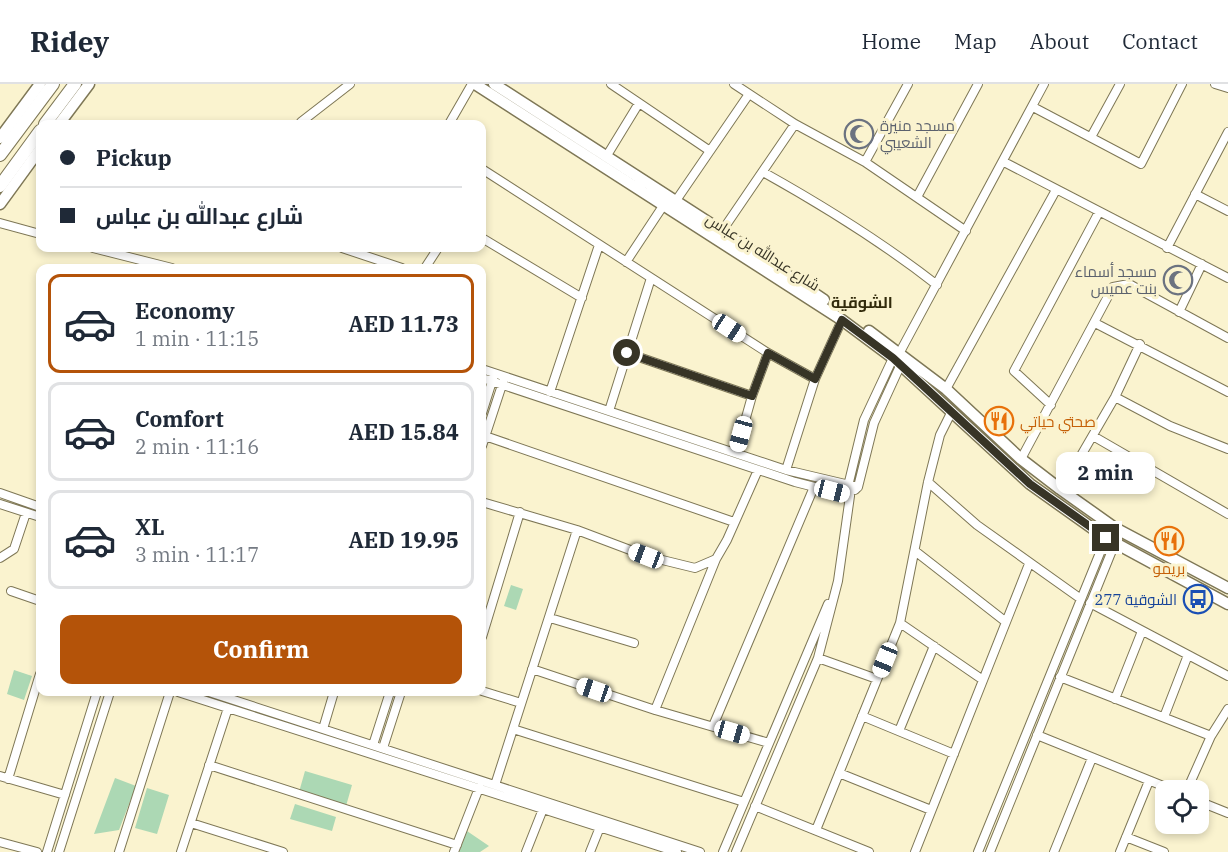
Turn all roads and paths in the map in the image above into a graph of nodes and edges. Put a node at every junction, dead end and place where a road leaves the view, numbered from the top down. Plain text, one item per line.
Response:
1 (40, 84) edge
2 (53, 84) edge
3 (75, 84) edge
4 (89, 84) edge
5 (350, 84) edge
6 (473, 84) edge
7 (494, 84) edge
8 (611, 84) edge
9 (734, 84) edge
10 (908, 84) edge
11 (978, 84) edge
12 (1120, 84) edge
13 (1182, 84) edge
14 (1215, 84) edge
15 (1043, 85) edge
16 (1228, 88) edge
17 (749, 94) junction
18 (639, 103) junction
19 (1033, 106) junction
20 (48, 120) edge
21 (62, 120) edge
22 (307, 120) edge
23 (451, 120) edge
24 (795, 124) junction
25 (1228, 132) edge
26 (36, 136) edge
27 (1091, 137) junction
28 (0, 138) edge
29 (710, 151) junction
30 (36, 154) edge
31 (0, 155) edge
32 (606, 157) junction
33 (865, 162) junction
34 (1004, 162) junction
35 (763, 172) junction
36 (486, 176) edge
37 (0, 186) edge
38 (1056, 190) junction
39 (1195, 194) junction
40 (917, 197) junction
41 (675, 202) junction
42 (0, 204) edge
43 (663, 206) junction
44 (1228, 211) edge
45 (1099, 212) junction
46 (0, 223) edge
47 (722, 231) junction
48 (966, 231) junction
49 (36, 233) edge
50 (486, 240) edge
51 (599, 245) junction
52 (1167, 248) junction
53 (109, 252) edge
54 (356, 252) edge
55 (374, 252) edge
56 (371, 256) junction
57 (626, 262) junction
58 (156, 264) edge
59 (392, 264) edge
60 (1202, 264) junction
61 (651, 278) junction
62 (1228, 278) edge
63 (937, 285) junction
64 (582, 298) junction
65 (1179, 312) junction
66 (842, 320) junction
67 (1095, 322) junction
68 (1228, 338) edge
69 (1140, 344) junction
70 (627, 353) junction
71 (768, 353) junction
72 (898, 358) junction
73 (486, 372) edge
74 (493, 377) junction
75 (486, 378) edge
76 (815, 379) junction
77 (503, 381) junction
78 (946, 389) junction
79 (550, 392) junction
80 (1228, 392) edge
81 (752, 396) junction
82 (1115, 397) junction
83 (486, 400) edge
84 (1051, 405) junction
85 (609, 411) junction
86 (952, 411) junction
87 (486, 433) edge
88 (486, 436) edge
89 (1093, 436) junction
90 (1228, 449) edge
91 (736, 453) junction
92 (1021, 459) junction
93 (758, 470) junction
94 (786, 470) junction
95 (928, 482) junction
96 (848, 486) junction
97 (814, 487) junction
98 (858, 487) junction
99 (1061, 490) junction
100 (0, 494) edge
101 (850, 496) junction
102 (486, 503) edge
103 (0, 504) edge
104 (36, 506) edge
105 (520, 512) junction
106 (26, 513) junction
107 (1228, 514) edge
108 (36, 516) edge
109 (734, 522) junction
110 (577, 530) junction
111 (1110, 540) junction
112 (915, 551) junction
113 (0, 558) edge
114 (716, 559) junction
115 (1029, 564) junction
116 (838, 581) junction
117 (1228, 588) edge
118 (11, 591) dead end
119 (1081, 599) junction
120 (36, 600) edge
121 (1090, 603) junction
122 (1228, 604) edge
123 (550, 618) junction
124 (1006, 622) junction
125 (900, 623) junction
126 (486, 624) edge
127 (1142, 631) junction
128 (634, 643) dead end
129 (934, 646) junction
130 (1188, 656) junction
131 (818, 657) junction
132 (532, 669) junction
133 (1228, 676) edge
134 (1060, 677) junction
135 (877, 679) junction
136 (983, 680) junction
137 (36, 686) edge
138 (486, 692) edge
139 (96, 696) edge
140 (109, 696) edge
141 (169, 696) edge
142 (190, 696) edge
143 (221, 696) edge
144 (333, 696) edge
145 (389, 696) edge
146 (400, 696) edge
147 (1115, 699) junction
148 (521, 703) junction
149 (228, 708) junction
150 (1228, 709) edge
151 (655, 710) junction
152 (862, 716) junction
153 (1164, 717) junction
154 (713, 726) junction
155 (323, 729) junction
156 (513, 729) junction
157 (899, 731) junction
158 (1037, 735) junction
159 (1211, 736) junction
160 (769, 743) junction
161 (373, 745) junction
162 (382, 748) junction
163 (954, 754) junction
164 (1092, 758) junction
165 (209, 765) junction
166 (839, 773) junction
167 (4, 778) edge
168 (1191, 780) edge
169 (1149, 781) junction
170 (1155, 783) edge
171 (495, 785) junction
172 (479, 788) junction
173 (65, 795) junction
174 (744, 802) junction
175 (1209, 805) edge
176 (755, 806) junction
177 (543, 809) junction
178 (931, 810) junction
179 (1228, 813) edge
180 (191, 823) junction
181 (600, 827) junction
182 (816, 830) junction
183 (1126, 837) junction
184 (0, 842) edge
185 (257, 848) edge
186 (456, 848) edge
187 (659, 849) edge
188 (37, 852) edge
189 (47, 852) edge
190 (59, 852) edge
191 (119, 852) edge
192 (181, 852) edge
193 (283, 852) edge
194 (526, 852) edge
195 (590, 852) edge
196 (677, 852) edge
197 (700, 852) edge
198 (723, 852) edge
199 (736, 852) edge
200 (869, 852) edge
201 (915, 852) edge
202 (978, 852) edge
203 (990, 852) edge
204 (1054, 852) edge
205 (1120, 852) edge
206 (1164, 852) edge

1 - 28 main road
2 - 31 highway
3 - 20 highway
4 - 21 main road
5 - 22 street
6 - 23 street
6 - 43 main road, شارع عبدالله بن عباس
7 - 32 main road, شارع عبدالله بن عباس
8 - 18 street
9 - 17 street
10 - 33 street
11 - 40 street
12 - 27 street
13 - 27 street
14 - 16 street
15 - 19 street
17 - 24 street
17 - 29 street
18 - 29 street
18 - 32 street
19 - 27 street
19 - 34 street
24 - 33 street
24 - 35 street
25 - 39 street
26 - 37 highway
29 - 41 street
30 - 42 main road
32 - 41 main road, شارع عبدالله بن عباس
33 - 40 street
34 - 38 street
34 - 48 street
35 - 47 street
35 - 63 street
36 - 51 street
38 - 45 street
38 - 78 street
39 - 44 street
39 - 52 street
40 - 48 street
41 - 47 main road, شارع عبدالله بن عباس
43 - 57 street
43 - 66 main road, شارع عبدالله بن عباس
45 - 52 street
45 - 84 street
46 - 49 street
47 - 72 main road, شارع عبدالله بن عباس
48 - 63 street
50 - 64 street
51 - 57 street
51 - 64 street
52 - 60 street
53 - 58 street
54 - 56 street
55 - 56 street
56 - 59 street
57 - 61 street
60 - 62 street
60 - 65 street
61 - 70 street
61 - 71 street
63 - 72 street
64 - 79 street
65 - 67 street
65 - 68 street
66 - 72 main road, شارع عبدالله بن عباس
66 - 76 street
67 - 69 street
67 - 84 street
69 - 80 street
69 - 82 street
70 - 81 street
70 - 85 street
71 - 76 street
71 - 81 street
72 - 78 main road, شارع عبدالله بن عباس
72 - 86 main road, شارع عبدالله بن عباس
72 - 96 street
72 - 98 street
73 - 74 street
74 - 75 street
74 - 77 street
74 - 83 street
76 - 94 street
77 - 79 street
77 - 87 street
77 - 93 street
78 - 92 main road, شارع عبدالله بن عباس
79 - 85 street
81 - 91 street
82 - 89 street
82 - 90 street
84 - 92 street
85 - 91 street
86 - 95 street
86 - 111 main road, شارع عبدالله بن عباس
88 - 109 street
89 - 99 street
89 - 107 street
91 - 94 street
92 - 99 main road, شارع عبدالله بن عباس
93 - 97 street
93 - 109 street
94 - 96 street
95 - 112 street
95 - 115 street
96 - 98 street
96 - 101 street
97 - 101 street
97 - 154 street
98 - 101 street
99 - 117 main road, شارع عبدالله بن عباس
100 - 104 street
101 - 116 street
102 - 105 street
103 - 106 street
105 - 110 street
105 - 126 street
106 - 108 street
106 - 113 street
109 - 114 street
110 - 114 street
110 - 123 street
111 - 119 street
111 - 121 street
111 - 122 main road, شارع عبدالله بن عباس
112 - 124 street
112 - 125 street
114 - 151 street
115 - 119 street
115 - 124 street
116 - 131 street
116 - 160 street
118 - 120 street
119 - 202 street
121 - 127 street
121 - 134 street
123 - 128 street
123 - 132 street
124 - 136 street
125 - 129 street
125 - 135 street
127 - 130 street
127 - 147 street
129 - 136 street
129 - 157 street
130 - 133 street
130 - 153 street
131 - 135 street
131 - 176 street
132 - 148 street
132 - 151 street
134 - 147 street
134 - 158 street
135 - 152 street
136 - 163 street
137 - 167 street
138 - 148 street
139 - 173 street
140 - 190 street
141 - 191 street
142 - 149 street
143 - 155 street
144 - 155 street
145 - 161 street
146 - 162 street
147 - 153 street
148 - 156 street
149 - 165 street
149 - 172 street
150 - 159 street
151 - 154 street
152 - 157 street
152 - 166 street
153 - 159 street
154 - 160 street
155 - 161 street
156 - 171 street
156 - 174 street
157 - 163 street
158 - 164 street
158 - 203 street
159 - 168 street
160 - 174 street
161 - 162 street
162 - 171 street
163 - 178 street
164 - 169 street
164 - 204 street
165 - 180 street
165 - 186 street
166 - 178 street
166 - 182 street
167 - 173 street
169 - 170 street
169 - 183 street
171 - 197 street
172 - 177 street
172 - 186 street
173 - 189 street
174 - 198 street
175 - 179 street
176 - 182 street
176 - 199 street
177 - 181 street
177 - 194 street
178 - 201 street
180 - 185 street
180 - 192 street
181 - 187 street
181 - 195 street
182 - 200 street
183 - 205 street
183 - 206 street
184 - 188 street
185 - 193 street
187 - 196 street

